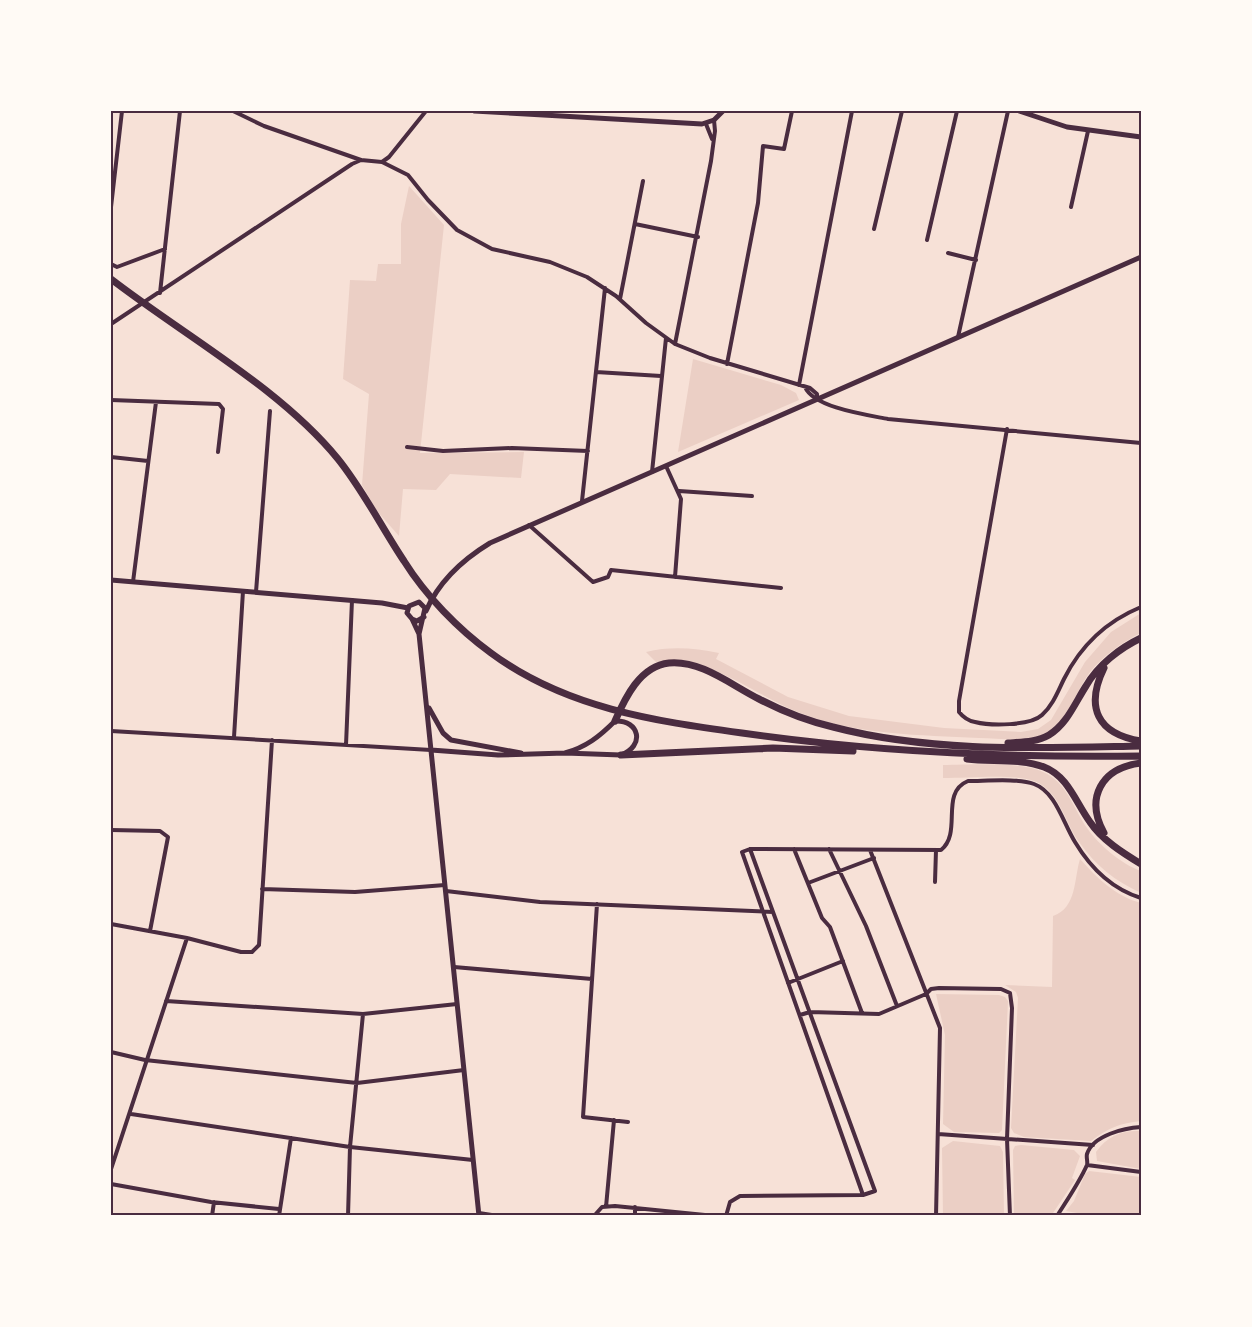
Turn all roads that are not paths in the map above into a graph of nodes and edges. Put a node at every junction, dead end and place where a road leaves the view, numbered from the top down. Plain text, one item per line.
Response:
1 (122, 111) edge
2 (180, 111) edge
3 (233, 111) edge
4 (426, 111) edge
5 (474, 111) edge
6 (723, 111) edge
7 (792, 111) edge
8 (852, 111) edge
9 (902, 111) edge
10 (957, 111) edge
11 (1008, 111) edge
12 (1020, 111) edge
13 (710, 122) junction
14 (1088, 131) junction
15 (1141, 137) edge
16 (712, 139) junction
17 (361, 160) junction
18 (382, 162) junction
19 (643, 181) dead end
20 (111, 207) edge
21 (1071, 207) dead end
22 (635, 224) junction
23 (874, 229) dead end
24 (698, 237) junction
25 (927, 240) dead end
26 (165, 249) junction
27 (948, 253) dead end
28 (1141, 257) edge
29 (976, 260) junction
30 (112, 266) edge
31 (111, 279) edge
32 (605, 288) junction
33 (160, 293) junction
34 (620, 299) junction
35 (111, 324) edge
36 (958, 337) junction
37 (666, 338) junction
38 (676, 344) junction
39 (727, 364) junction
40 (596, 372) junction
41 (661, 376) junction
42 (799, 385) junction
43 (818, 399) junction
44 (111, 400) edge
45 (156, 402) junction
46 (270, 411) dead end
47 (1007, 429) junction
48 (1141, 443) edge
49 (408, 447) dead end
50 (588, 451) junction
51 (218, 452) dead end
52 (111, 458) edge
53 (148, 461) junction
54 (666, 466) junction
55 (652, 472) junction
56 (679, 492) junction
57 (752, 496) dead end
58 (582, 501) junction
59 (528, 525) junction
60 (675, 577) junction
61 (111, 580) edge
62 (133, 582) junction
63 (781, 588) dead end
64 (243, 591) junction
65 (256, 592) junction
66 (433, 593) junction
67 (352, 600) junction
68 (416, 602) junction
69 (1141, 606) edge
70 (408, 608) junction
71 (425, 614) junction
72 (412, 619) junction
73 (419, 634) junction
74 (1141, 638) edge
75 (1106, 662) junction
76 (426, 702) junction
77 (615, 721) junction
78 (111, 730) edge
79 (234, 737) junction
80 (272, 740) junction
81 (1141, 740) edge
82 (346, 745) junction
83 (985, 746) junction
84 (1141, 746) edge
85 (431, 750) junction
86 (886, 750) junction
87 (565, 753) junction
88 (934, 753) junction
89 (532, 755) junction
90 (621, 755) junction
91 (1141, 756) edge
92 (1141, 763) edge
93 (111, 830) edge
94 (1108, 840) junction
95 (750, 849) junction
96 (794, 849) junction
97 (829, 850) junction
98 (870, 850) junction
99 (936, 850) junction
100 (874, 858) junction
101 (1141, 864) edge
102 (839, 871) junction
103 (935, 882) dead end
104 (808, 883) junction
105 (445, 885) junction
106 (262, 889) junction
107 (446, 891) junction
108 (1141, 898) edge
109 (596, 904) junction
110 (763, 912) junction
111 (773, 912) junction
112 (111, 924) edge
113 (150, 931) junction
114 (187, 938) junction
115 (843, 961) junction
116 (792, 964) junction
117 (454, 967) junction
118 (783, 968) junction
119 (592, 979) junction
120 (798, 980) junction
121 (788, 983) junction
122 (926, 994) junction
123 (166, 1001) junction
124 (457, 1004) junction
125 (897, 1006) junction
126 (810, 1012) junction
127 (363, 1014) junction
128 (862, 1014) junction
129 (800, 1015) junction
130 (111, 1052) edge
131 (145, 1060) junction
132 (464, 1070) junction
133 (357, 1083) junction
134 (131, 1114) junction
135 (614, 1120) junction
136 (628, 1122) dead end
137 (1141, 1127) edge
138 (938, 1134) junction
139 (291, 1138) junction
140 (1006, 1139) junction
141 (1093, 1145) junction
142 (350, 1147) junction
143 (473, 1160) junction
144 (1087, 1165) junction
145 (111, 1169) edge
146 (1141, 1172) edge
147 (111, 1184) edge
148 (863, 1195) junction
149 (214, 1202) junction
150 (606, 1207) junction
151 (635, 1208) junction
152 (279, 1209) junction
153 (479, 1214) edge
154 (212, 1216) edge
155 (279, 1216) edge
156 (348, 1216) edge
157 (498, 1216) edge
158 (594, 1216) edge
159 (635, 1216) edge
160 (715, 1216) edge
161 (726, 1216) edge
162 (936, 1216) edge
163 (1010, 1216) edge
164 (1057, 1216) edge

1 - 20 street
2 - 26 street
3 - 17 street
4 - 18 street
5 - 13 street
6 - 13 street
7 - 39 street
8 - 42 street
9 - 23 street
10 - 25 street
11 - 29 street
12 - 14 street
13 - 16 street
13 - 16 street
14 - 15 street
14 - 21 street
16 - 24 street
17 - 18 street
17 - 33 street
18 - 32 street
19 - 22 street
22 - 24 street
22 - 34 street
24 - 38 street
26 - 30 street
26 - 33 street
27 - 29 street
28 - 36 street
29 - 36 street
31 - 86 highway
32 - 34 street
32 - 40 street
33 - 35 street
34 - 37 street
36 - 43 street
37 - 38 street
37 - 41 street
38 - 39 street
39 - 42 street
40 - 41 street
40 - 50 street
41 - 55 street
42 - 43 street
43 - 47 street
43 - 54 street
44 - 45 street
45 - 51 street
45 - 53 street
46 - 65 street
47 - 48 street
47 - 69 street
49 - 50 street
50 - 58 street
52 - 53 street
53 - 62 street
54 - 55 street
54 - 56 street
55 - 58 street
56 - 57 street
56 - 60 street
58 - 59 street
59 - 60 street
59 - 66 street
60 - 63 street
61 - 62 street
62 - 64 street
64 - 65 street
64 - 79 street
65 - 67 street
66 - 68 street
66 - 71 street
67 - 70 street
67 - 82 street
68 - 70 street
68 - 71 street
70 - 72 street
71 - 72 street
71 - 73 street
72 - 73 street
73 - 76 street
74 - 75 highway
75 - 81 highway
75 - 83 highway
76 - 85 street
76 - 89 street
77 - 83 highway
77 - 87 street
77 - 90 street
78 - 79 street
79 - 80 street
80 - 82 street
80 - 106 street
82 - 85 street
83 - 84 highway
85 - 89 street
85 - 105 street
86 - 88 highway
86 - 90 highway
87 - 89 street
87 - 90 street
88 - 91 highway
88 - 94 highway
92 - 94 highway
93 - 113 street
94 - 101 highway
95 - 96 street
95 - 110 street
95 - 111 street
96 - 97 street
96 - 104 street
97 - 98 street
97 - 102 street
98 - 99 street
98 - 100 street
99 - 103 street
99 - 108 street
100 - 102 street
100 - 122 street
102 - 104 street
102 - 125 street
104 - 115 street
105 - 106 street
105 - 107 street
106 - 114 street
107 - 109 street
107 - 117 street
109 - 110 street
109 - 119 street
110 - 111 street
110 - 118 street
111 - 116 street
112 - 113 street
113 - 114 street
114 - 123 street
115 - 120 street
115 - 128 street
116 - 118 street
116 - 120 street
117 - 119 street
117 - 124 street
118 - 121 street
119 - 135 street
120 - 121 street
120 - 126 street
121 - 129 street
122 - 125 street
122 - 138 street
122 - 140 street
123 - 127 street
123 - 131 street
124 - 127 street
124 - 132 street
125 - 128 street
126 - 128 street
126 - 129 street
126 - 148 street
127 - 133 street
129 - 148 street
130 - 131 street
131 - 133 street
131 - 134 street
132 - 133 street
132 - 143 street
133 - 142 street
134 - 139 street
134 - 145 street
135 - 136 street
135 - 150 street
137 - 141 street
138 - 140 street
138 - 162 street
139 - 142 street
139 - 152 street
140 - 141 street
140 - 163 street
141 - 144 street
142 - 143 street
142 - 156 street
143 - 153 street
144 - 146 street
144 - 164 street
147 - 149 street
148 - 161 street
149 - 152 street
149 - 154 street
150 - 151 street
150 - 158 street
151 - 159 street
151 - 160 street
152 - 155 street
153 - 157 street

